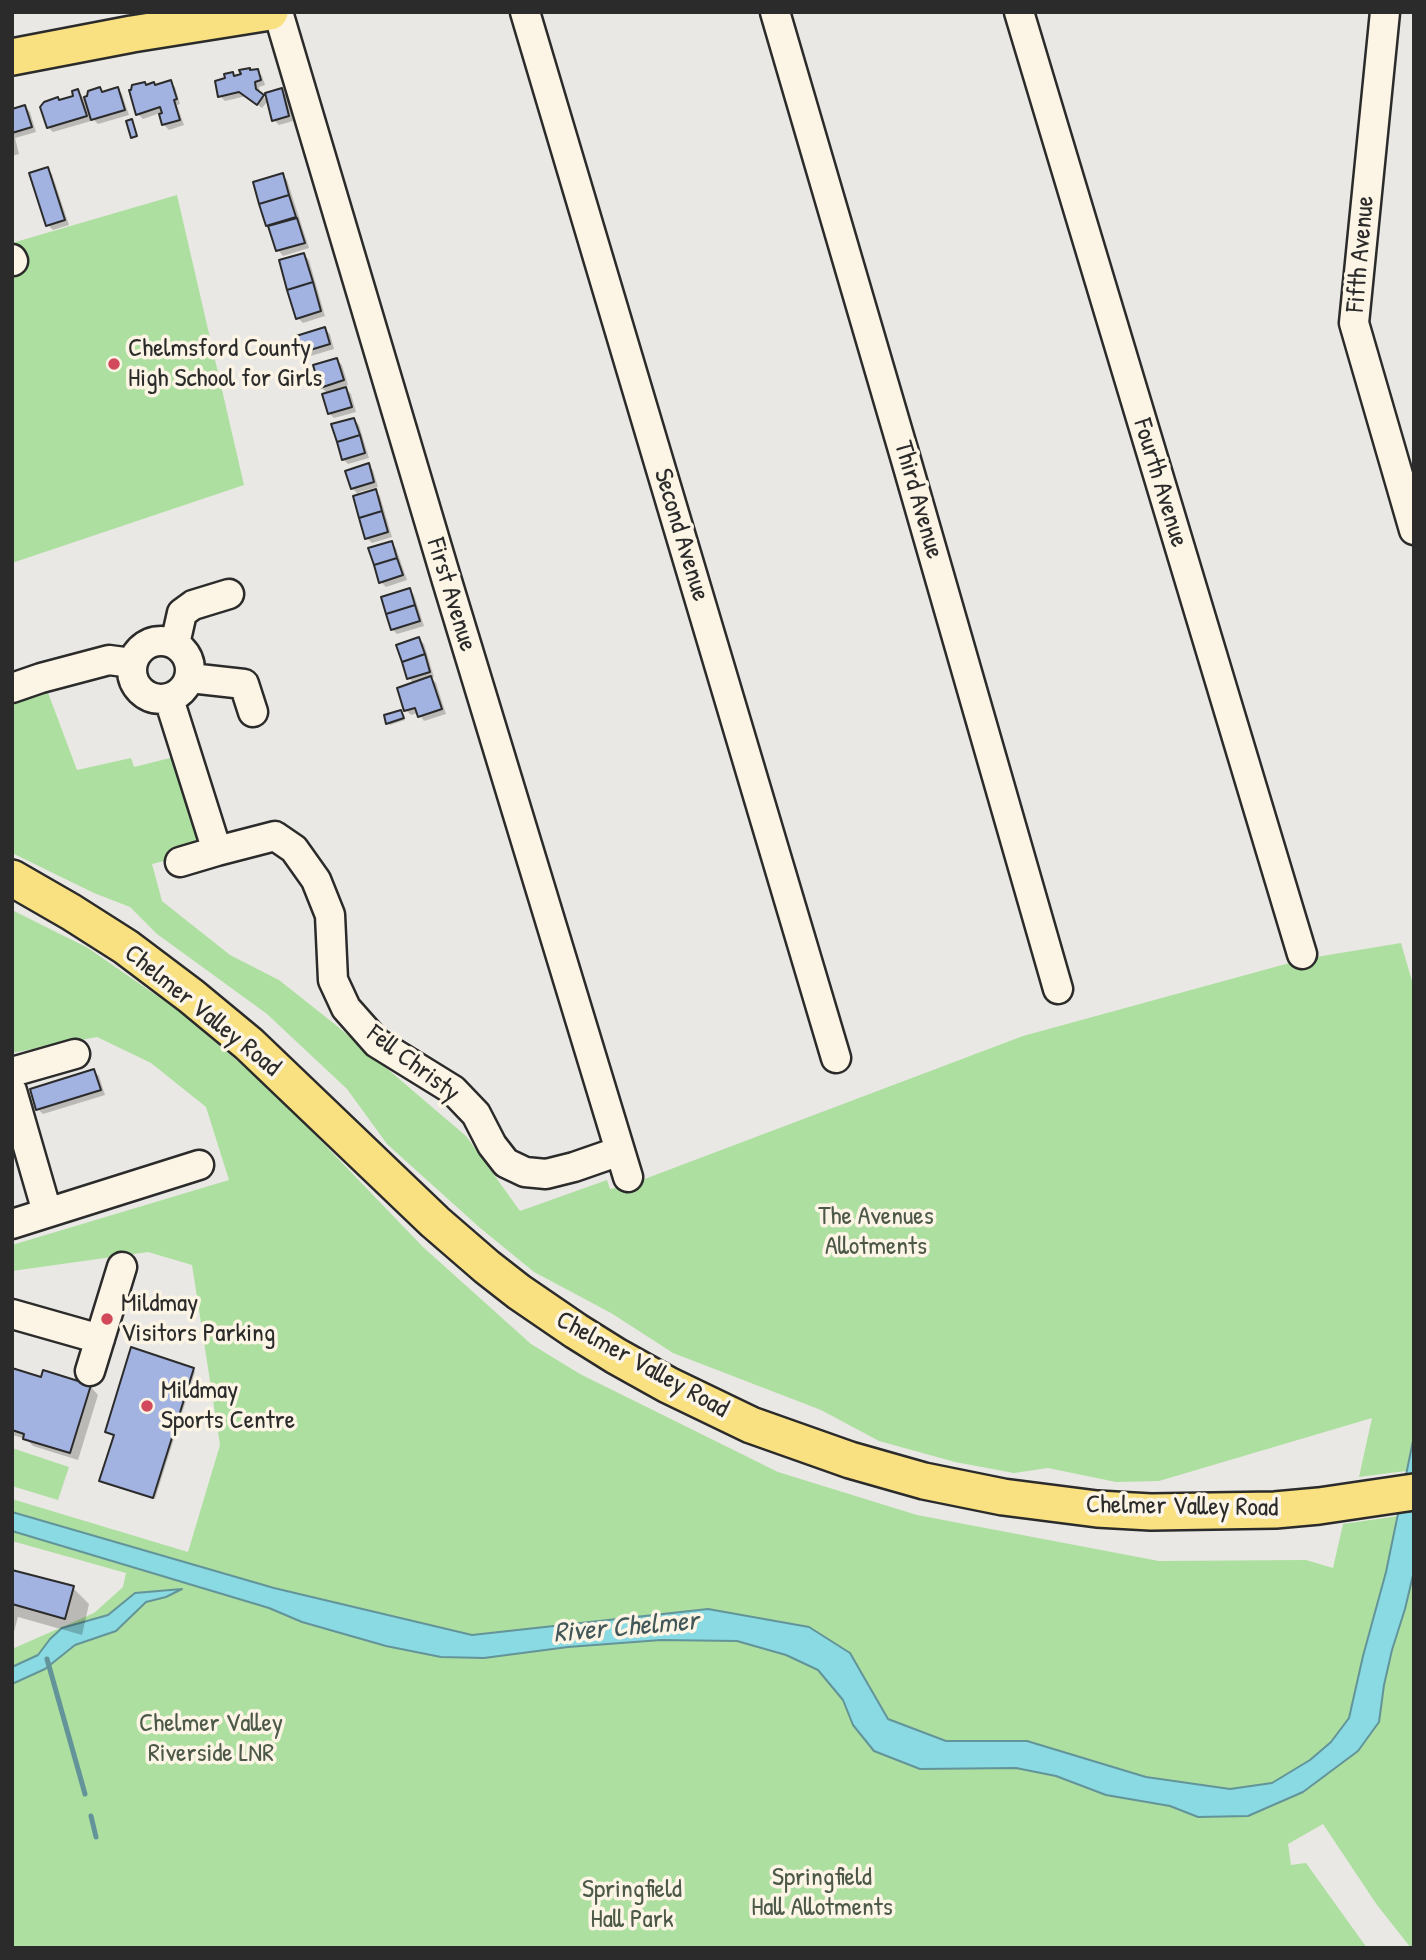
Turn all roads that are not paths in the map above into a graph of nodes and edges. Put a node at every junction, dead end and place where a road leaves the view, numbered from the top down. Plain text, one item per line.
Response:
1 (270, 12) edge
2 (278, 12) edge
3 (526, 12) edge
4 (775, 12) edge
5 (1018, 12) edge
6 (1385, 12) edge
7 (189, 19) edge
8 (12, 57) edge
9 (1414, 530) edge
10 (229, 594) dead end
11 (175, 644) junction
12 (132, 663) junction
13 (190, 678) junction
14 (12, 688) edge
15 (169, 699) junction
16 (253, 712) dead end
17 (217, 850) junction
18 (180, 862) dead end
19 (12, 878) edge
20 (1302, 954) dead end
21 (1058, 989) dead end
22 (75, 1054) dead end
23 (836, 1058) dead end
24 (12, 1072) edge
25 (12, 1091) edge
26 (199, 1164) dead end
27 (624, 1164) joint
28 (47, 1213) junction
29 (12, 1224) edge
30 (122, 1267) dead end
31 (12, 1314) edge
32 (100, 1339) junction
33 (90, 1371) dead end
34 (1414, 1492) edge

1 - 7 main road
2 - 27 street, First Avenue
3 - 23 street, Second Avenue
4 - 21 street, Third Avenue
5 - 20 street, Fourth Avenue
6 - 9 street, Fifth Avenue
7 - 8 main road
10 - 11 street
11 - 12 street
11 - 13 street
12 - 14 street
12 - 15 street
13 - 15 street
13 - 16 street
15 - 17 street
17 - 18 street, Fell Christy
17 - 27 street, Fell Christy
19 - 34 main road, Chelmer Valley Road
22 - 24 street
25 - 28 street
26 - 28 street
28 - 29 street
30 - 32 street
31 - 32 street
32 - 33 street

